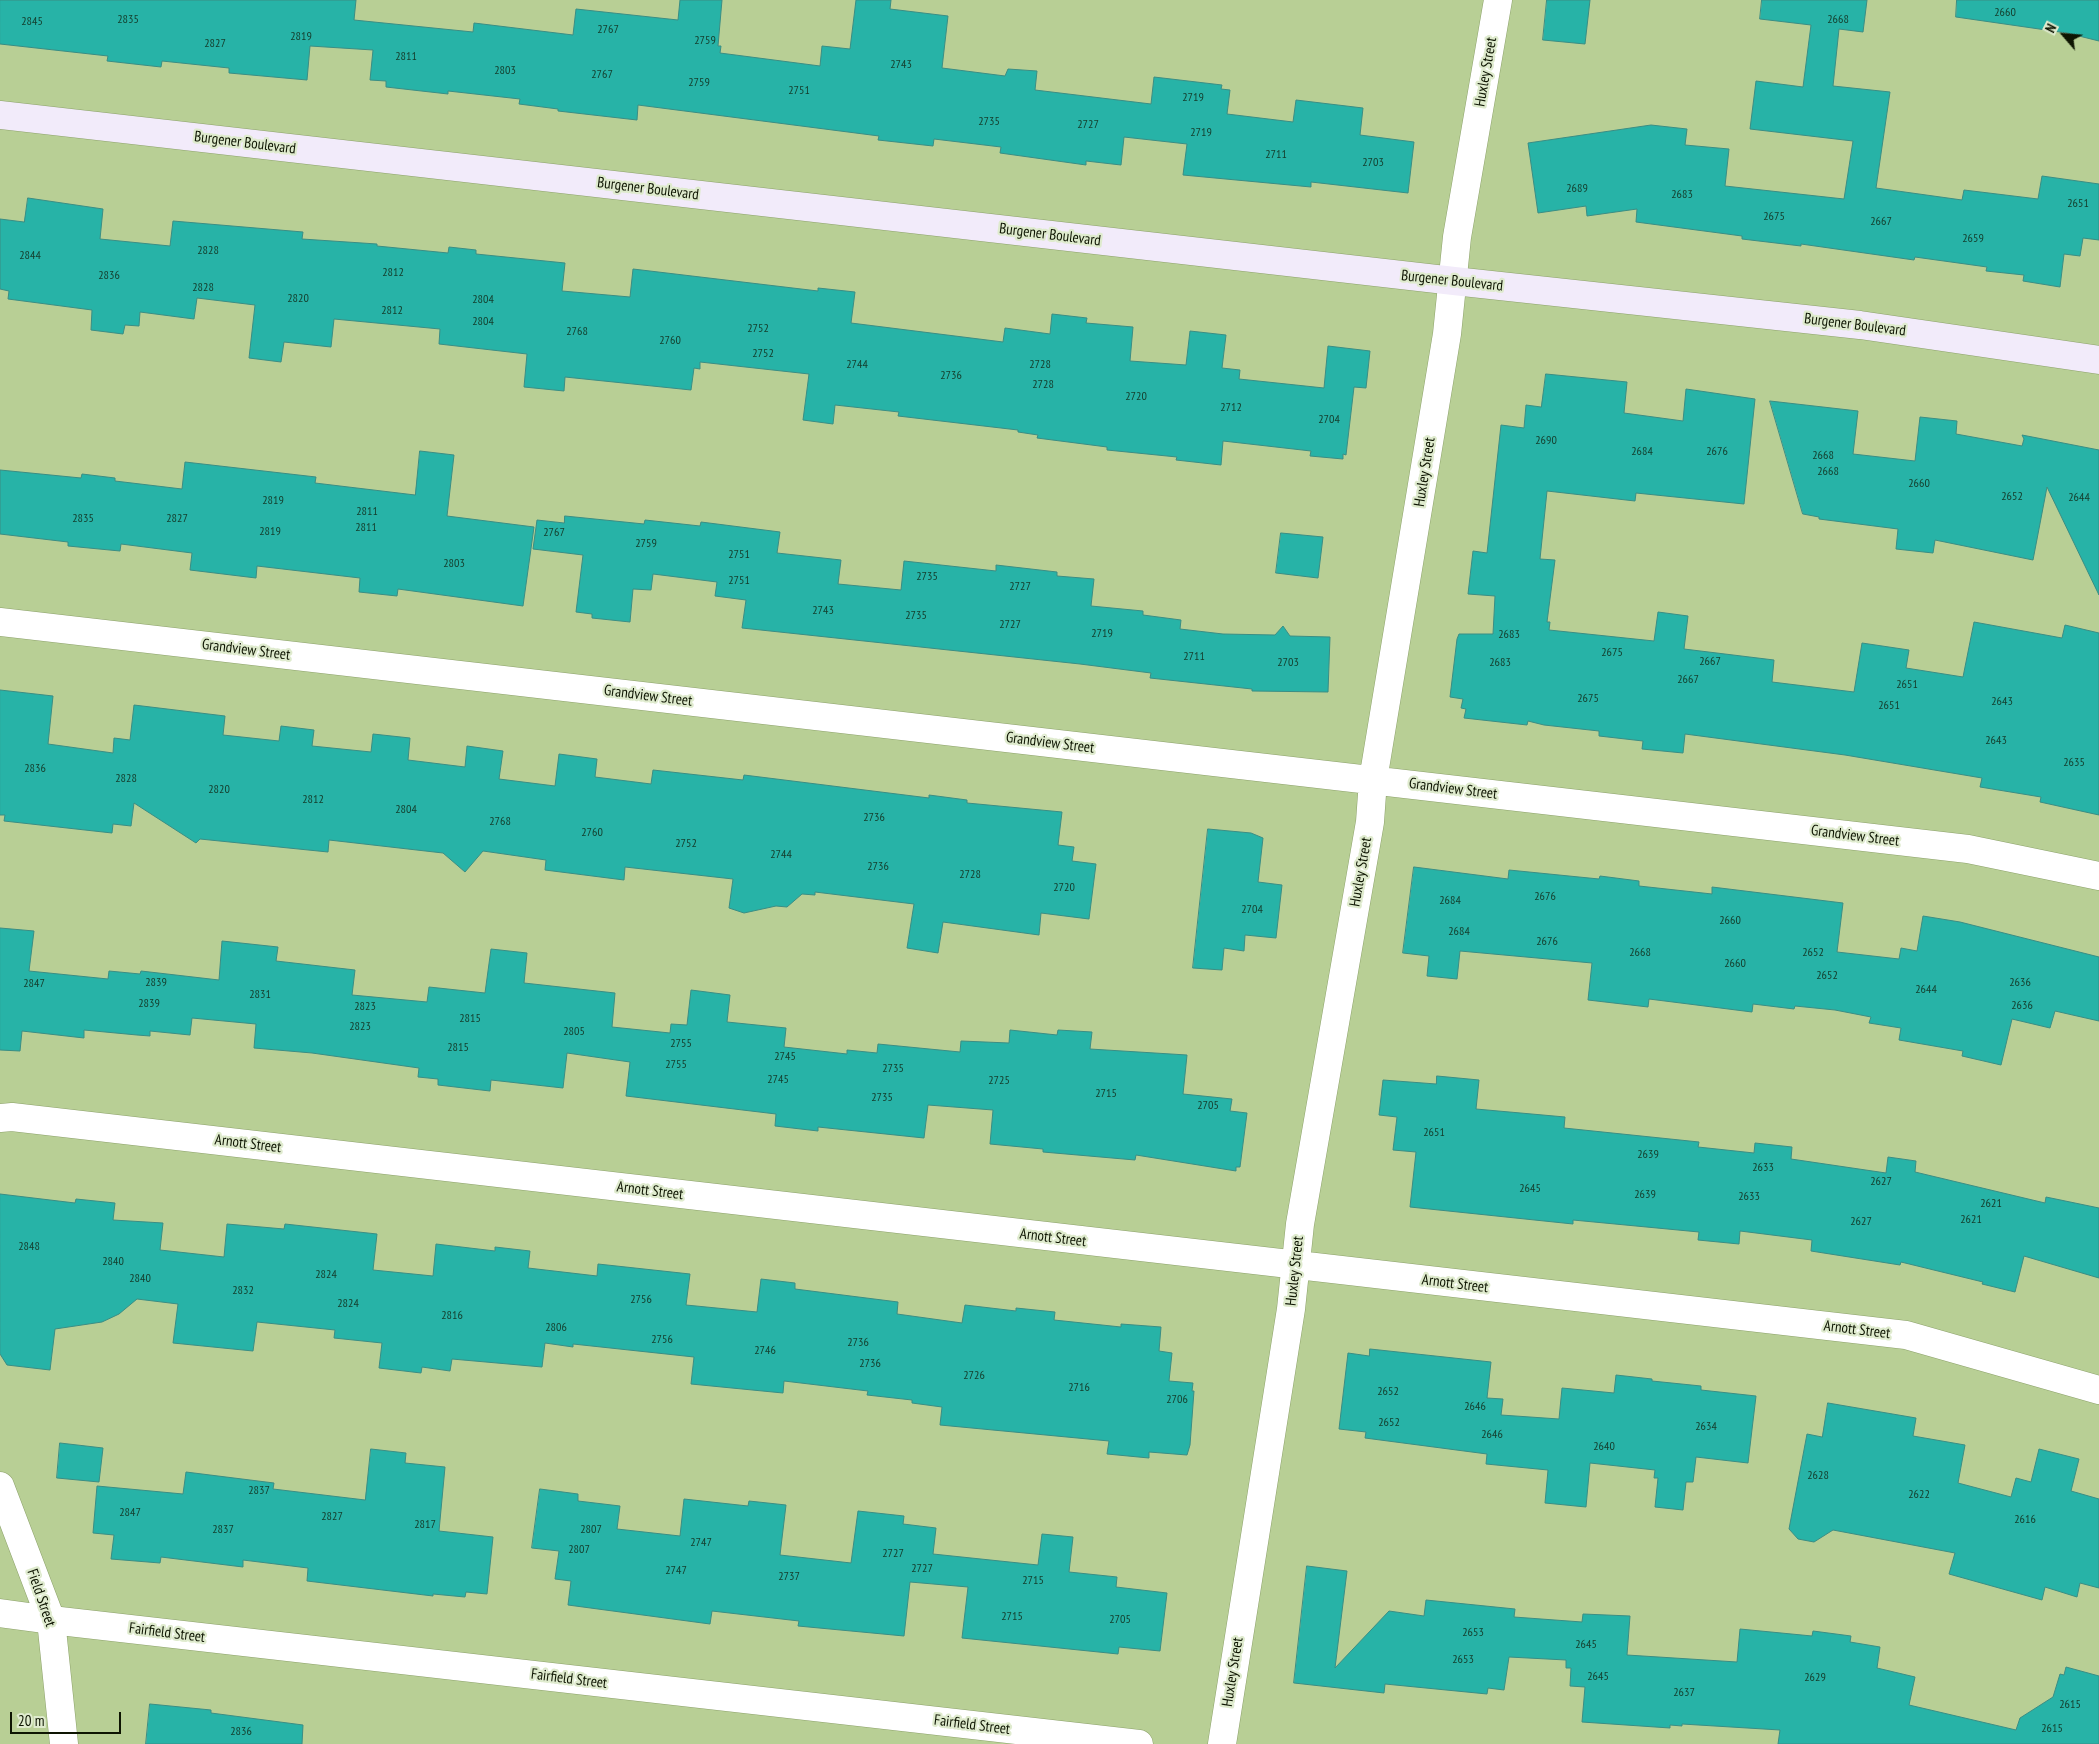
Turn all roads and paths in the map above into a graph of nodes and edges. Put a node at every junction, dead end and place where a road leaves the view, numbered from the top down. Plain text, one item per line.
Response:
1 (1498, 0) edge
2 (0, 115) edge
3 (1454, 281) junction
4 (2099, 360) edge
5 (0, 622) edge
6 (1373, 780) junction
7 (2099, 876) edge
8 (0, 1118) edge
9 (1296, 1266) junction
10 (2099, 1390) edge
11 (0, 1486) edge
12 (0, 1613) edge
13 (51, 1620) junction
14 (64, 1744) edge
15 (1139, 1744) edge
16 (1222, 1744) edge

1 - 3 street, Huxley Street
2 - 3 main road, Burgener Boulevard
3 - 4 main road, Burgener Boulevard
3 - 6 street, Huxley Street
5 - 6 street, Grandview Street
6 - 7 street, Grandview Street
6 - 9 street, Huxley Street
8 - 9 street, Arnott Street
9 - 10 street, Arnott Street
9 - 16 street, Huxley Street
11 - 13 street, Field Street
12 - 13 street, Fairfield Street
13 - 14 street, Field Street
13 - 15 street, Fairfield Street

